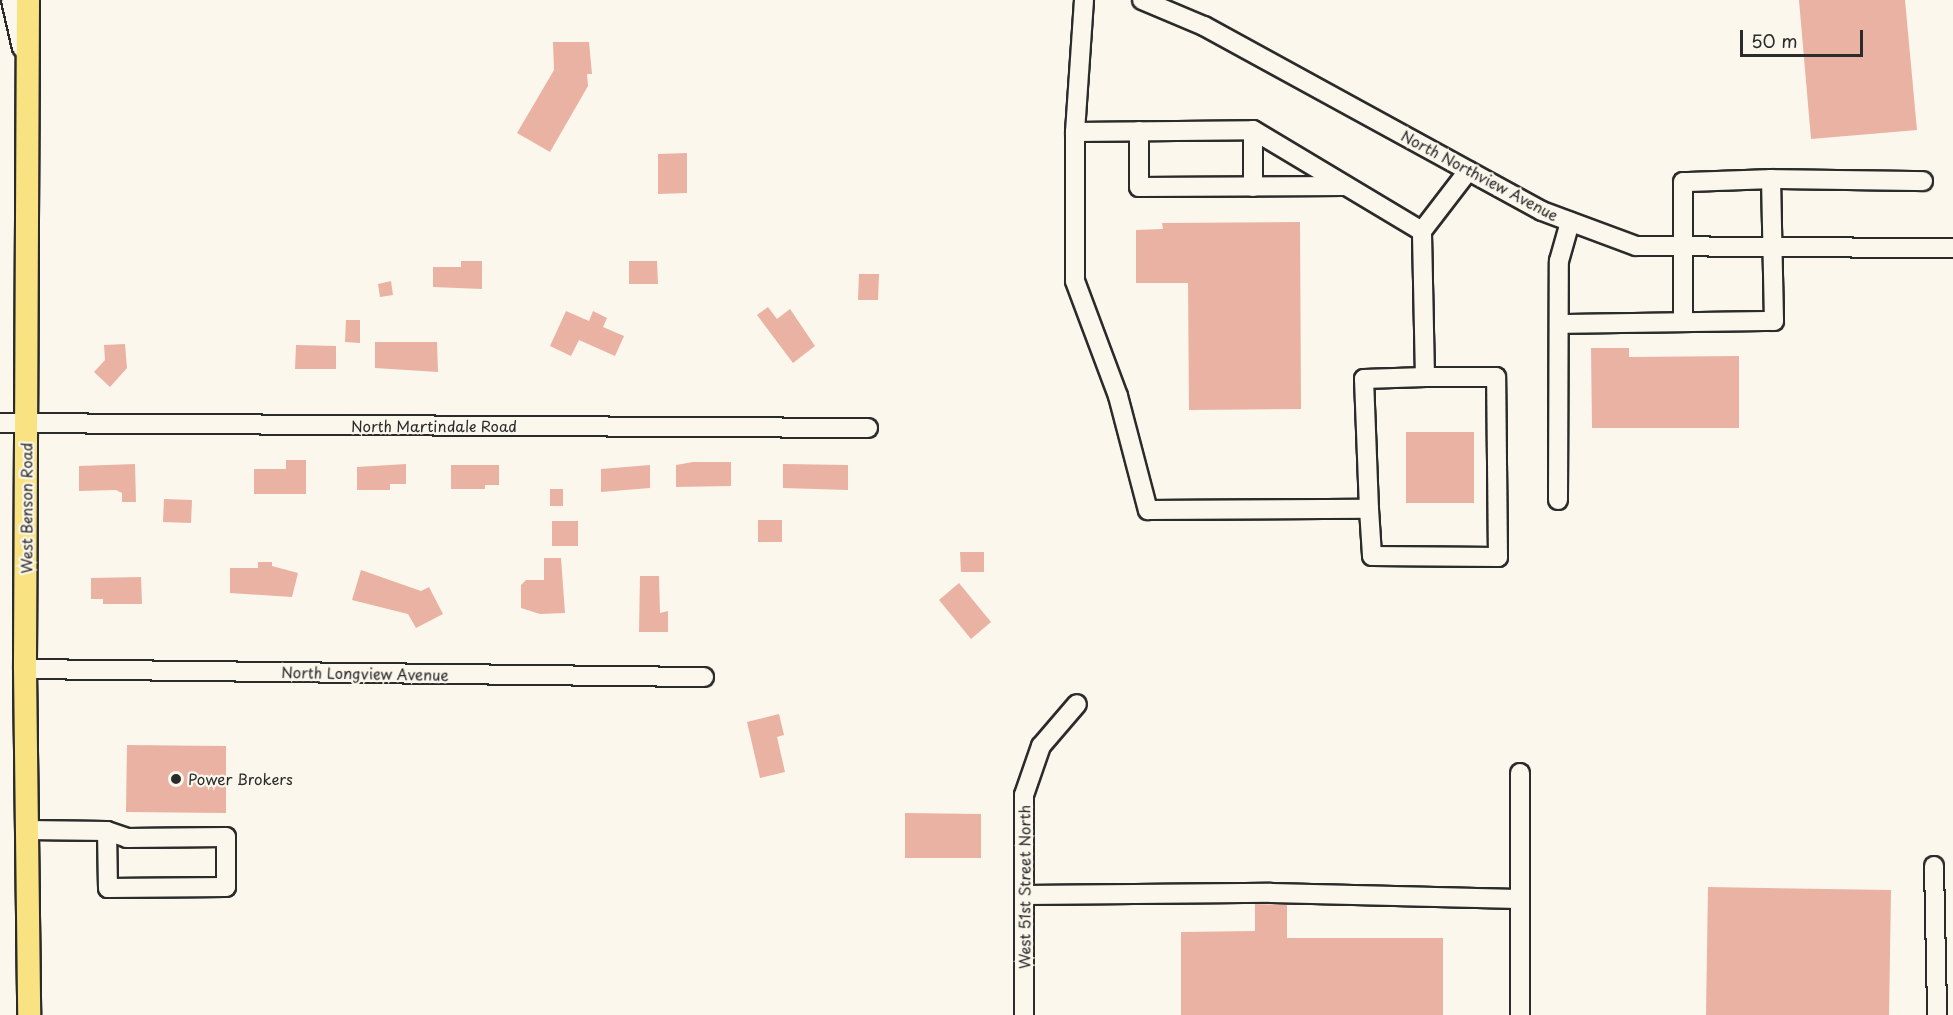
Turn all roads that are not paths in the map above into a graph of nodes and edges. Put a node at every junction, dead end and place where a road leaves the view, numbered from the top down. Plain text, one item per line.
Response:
1 (11, 0) edge
2 (28, 0) edge
3 (1084, 0) edge
4 (1142, 0) edge
5 (28, 73) junction
6 (1253, 130) junction
7 (1139, 131) junction
8 (1075, 132) junction
9 (1468, 171) junction
10 (1771, 179) junction
11 (1923, 181) dead end
12 (1347, 186) junction
13 (1253, 187) junction
14 (1570, 222) junction
15 (1422, 231) junction
16 (1685, 248) junction
17 (1953, 248) edge
18 (1773, 249) junction
19 (1683, 322) junction
20 (1559, 324) junction
21 (1425, 377) junction
22 (0, 423) edge
23 (26, 424) junction
24 (868, 428) dead end
25 (1558, 500) dead end
26 (1370, 509) junction
27 (25, 669) junction
28 (704, 677) dead end
29 (1077, 704) dead end
30 (1520, 774) dead end
31 (27, 830) junction
32 (108, 831) junction
33 (1934, 866) dead end
34 (1024, 895) junction
35 (1518, 899) junction
36 (29, 1015) edge
37 (1024, 1015) edge
38 (1520, 1015) edge
39 (1938, 1015) edge

1 - 5 street
2 - 5 main road, West Benson Road
3 - 8 street
4 - 9 street, North Northview Avenue
5 - 23 main road, West Benson Road
6 - 7 street
6 - 12 street
6 - 13 street
7 - 8 street
7 - 13 street
8 - 26 street
9 - 14 street, North Northview Avenue
9 - 15 street
10 - 11 street
10 - 16 street
10 - 18 street
12 - 13 street
12 - 15 street
14 - 16 street, North Northview Avenue
14 - 20 street
15 - 21 street
16 - 18 street, North Northview Avenue
16 - 19 street
17 - 18 street, North Northview Avenue
18 - 19 street
19 - 20 street
20 - 25 street
21 - 26 street
21 - 26 street
22 - 23 street, North Martindale Road
23 - 24 street, North Martindale Road
23 - 27 main road, West Benson Road
27 - 28 street, North Longview Avenue
27 - 31 main road, West Benson Road
29 - 34 street, West 51st Street North
30 - 35 street
31 - 32 street
31 - 36 main road, West Benson Road
32 - 32 street
33 - 39 street
34 - 35 street
34 - 37 street, West 51st Street North
35 - 38 street

